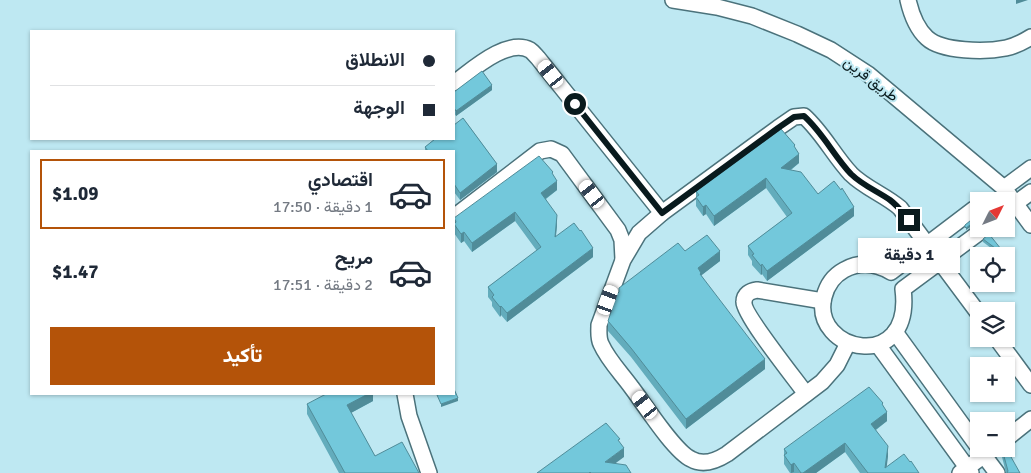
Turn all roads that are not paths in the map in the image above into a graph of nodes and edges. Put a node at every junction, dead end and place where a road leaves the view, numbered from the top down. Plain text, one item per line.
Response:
1 (673, 0) edge
2 (908, 0) edge
3 (1031, 37) edge
4 (455, 82) edge
5 (1028, 176) edge
6 (1004, 188) junction
7 (1031, 192) edge
8 (1016, 203) junction
9 (970, 212) edge
10 (662, 213) junction
11 (455, 216) edge
12 (1031, 224) edge
13 (972, 238) edge
14 (927, 245) junction
15 (623, 260) junction
16 (940, 262) junction
17 (891, 272) junction
18 (903, 289) junction
19 (823, 300) junction
20 (970, 302) edge
21 (895, 332) junction
22 (848, 343) junction
23 (878, 345) junction
24 (1003, 347) edge
25 (1031, 385) edge
26 (806, 394) junction
27 (405, 395) edge
28 (1031, 419) edge
29 (970, 431) edge
30 (1015, 431) edge
31 (978, 457) edge
32 (988, 457) edge
33 (966, 471) edge
34 (429, 473) edge
35 (997, 473) edge

1 - 6 street, طريق قرين
2 - 3 street
4 - 10 street
5 - 6 street
6 - 8 street, طريق قرين
7 - 8 street
8 - 12 street, طريق قرين
9 - 14 street
10 - 14 street
10 - 15 street
11 - 15 street
13 - 16 street
14 - 16 street
14 - 17 street
15 - 26 street
16 - 18 street
16 - 20 street
17 - 18 street
17 - 19 street
18 - 21 street
19 - 22 street
19 - 26 street
21 - 23 street
21 - 29 street
22 - 23 street
22 - 26 street
23 - 33 street
24 - 25 street
27 - 34 street
28 - 30 street
31 - 33 street
32 - 35 street

